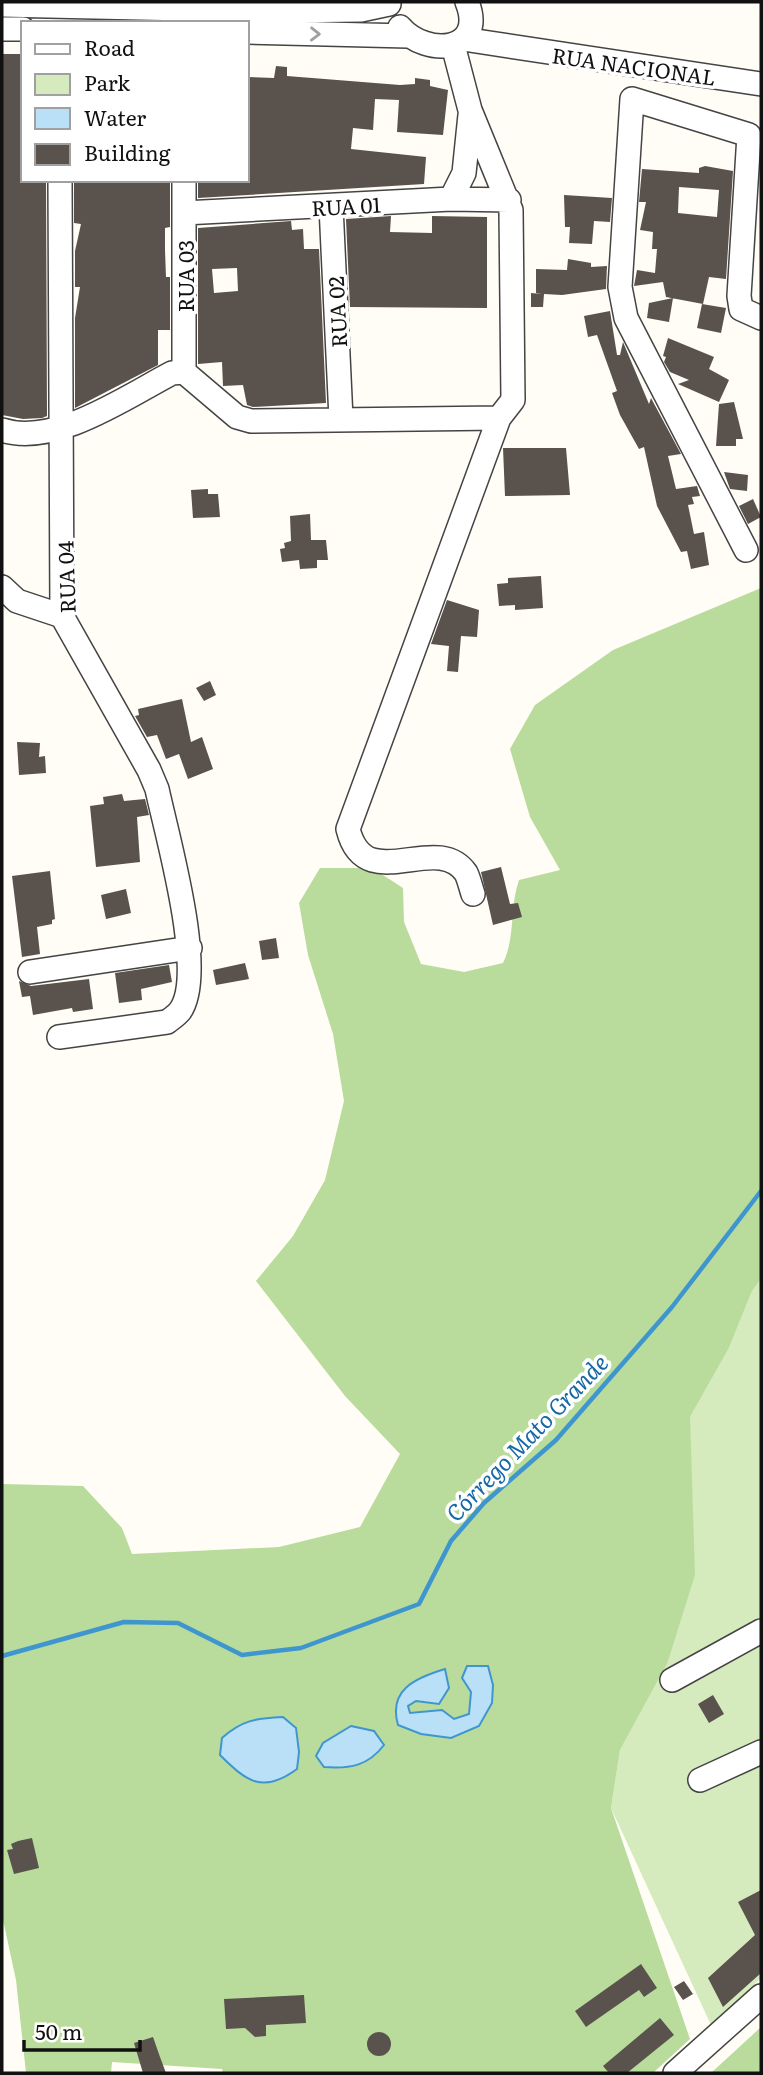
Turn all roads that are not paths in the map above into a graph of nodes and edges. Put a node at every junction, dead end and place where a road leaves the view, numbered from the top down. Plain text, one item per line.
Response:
1 (389, 3) edge
2 (2, 5) edge
3 (133, 5) edge
4 (283, 6) edge
5 (470, 9) edge
6 (2, 29) edge
7 (21, 29) edge
8 (248, 32) edge
9 (408, 36) junction
10 (458, 42) junction
11 (508, 46) junction
12 (761, 84) edge
13 (470, 110) junction
14 (60, 182) edge
15 (184, 182) edge
16 (753, 191) edge
17 (451, 199) junction
18 (509, 200) junction
19 (331, 205) junction
20 (184, 213) junction
21 (761, 318) edge
22 (184, 372) junction
23 (499, 418) junction
24 (341, 419) junction
25 (64, 429) junction
26 (2, 430) edge
27 (746, 550) dead end
28 (2, 587) edge
29 (62, 616) junction
30 (473, 894) dead end
31 (190, 948) junction
32 (30, 972) dead end
33 (59, 1037) dead end
34 (761, 1631) edge
35 (672, 1680) dead end
36 (761, 1752) edge
37 (700, 1780) dead end
38 (761, 1996) edge
39 (674, 2073) edge

1 - 4 street
1 - 9 street
2 - 3 street
3 - 4 street
5 - 10 street
5 - 11 street
6 - 7 street
8 -> 9 street, RUA NACIONAL
9 - 10 street, RUA NACIONAL
10 - 11 street, RUA NACIONAL
10 - 13 street
11 - 12 street, RUA NACIONAL
13 - 17 street
13 - 18 street
14 - 25 street, RUA 04
15 - 20 street, RUA 03
16 - 21 street
16 - 27 street
17 - 18 street, RUA 01
17 - 19 street, RUA 01
18 - 23 street
19 - 20 street, RUA 01
19 - 24 street, RUA 02
20 - 22 street, RUA 03
22 - 24 street
22 - 25 street
23 - 24 street
23 - 30 street
25 - 26 street
25 - 29 street, RUA 04
28 - 29 street
29 - 31 street, RUA 04
31 - 32 street
31 - 33 street, RUA 04
34 - 35 street
36 - 37 street
38 - 39 street

